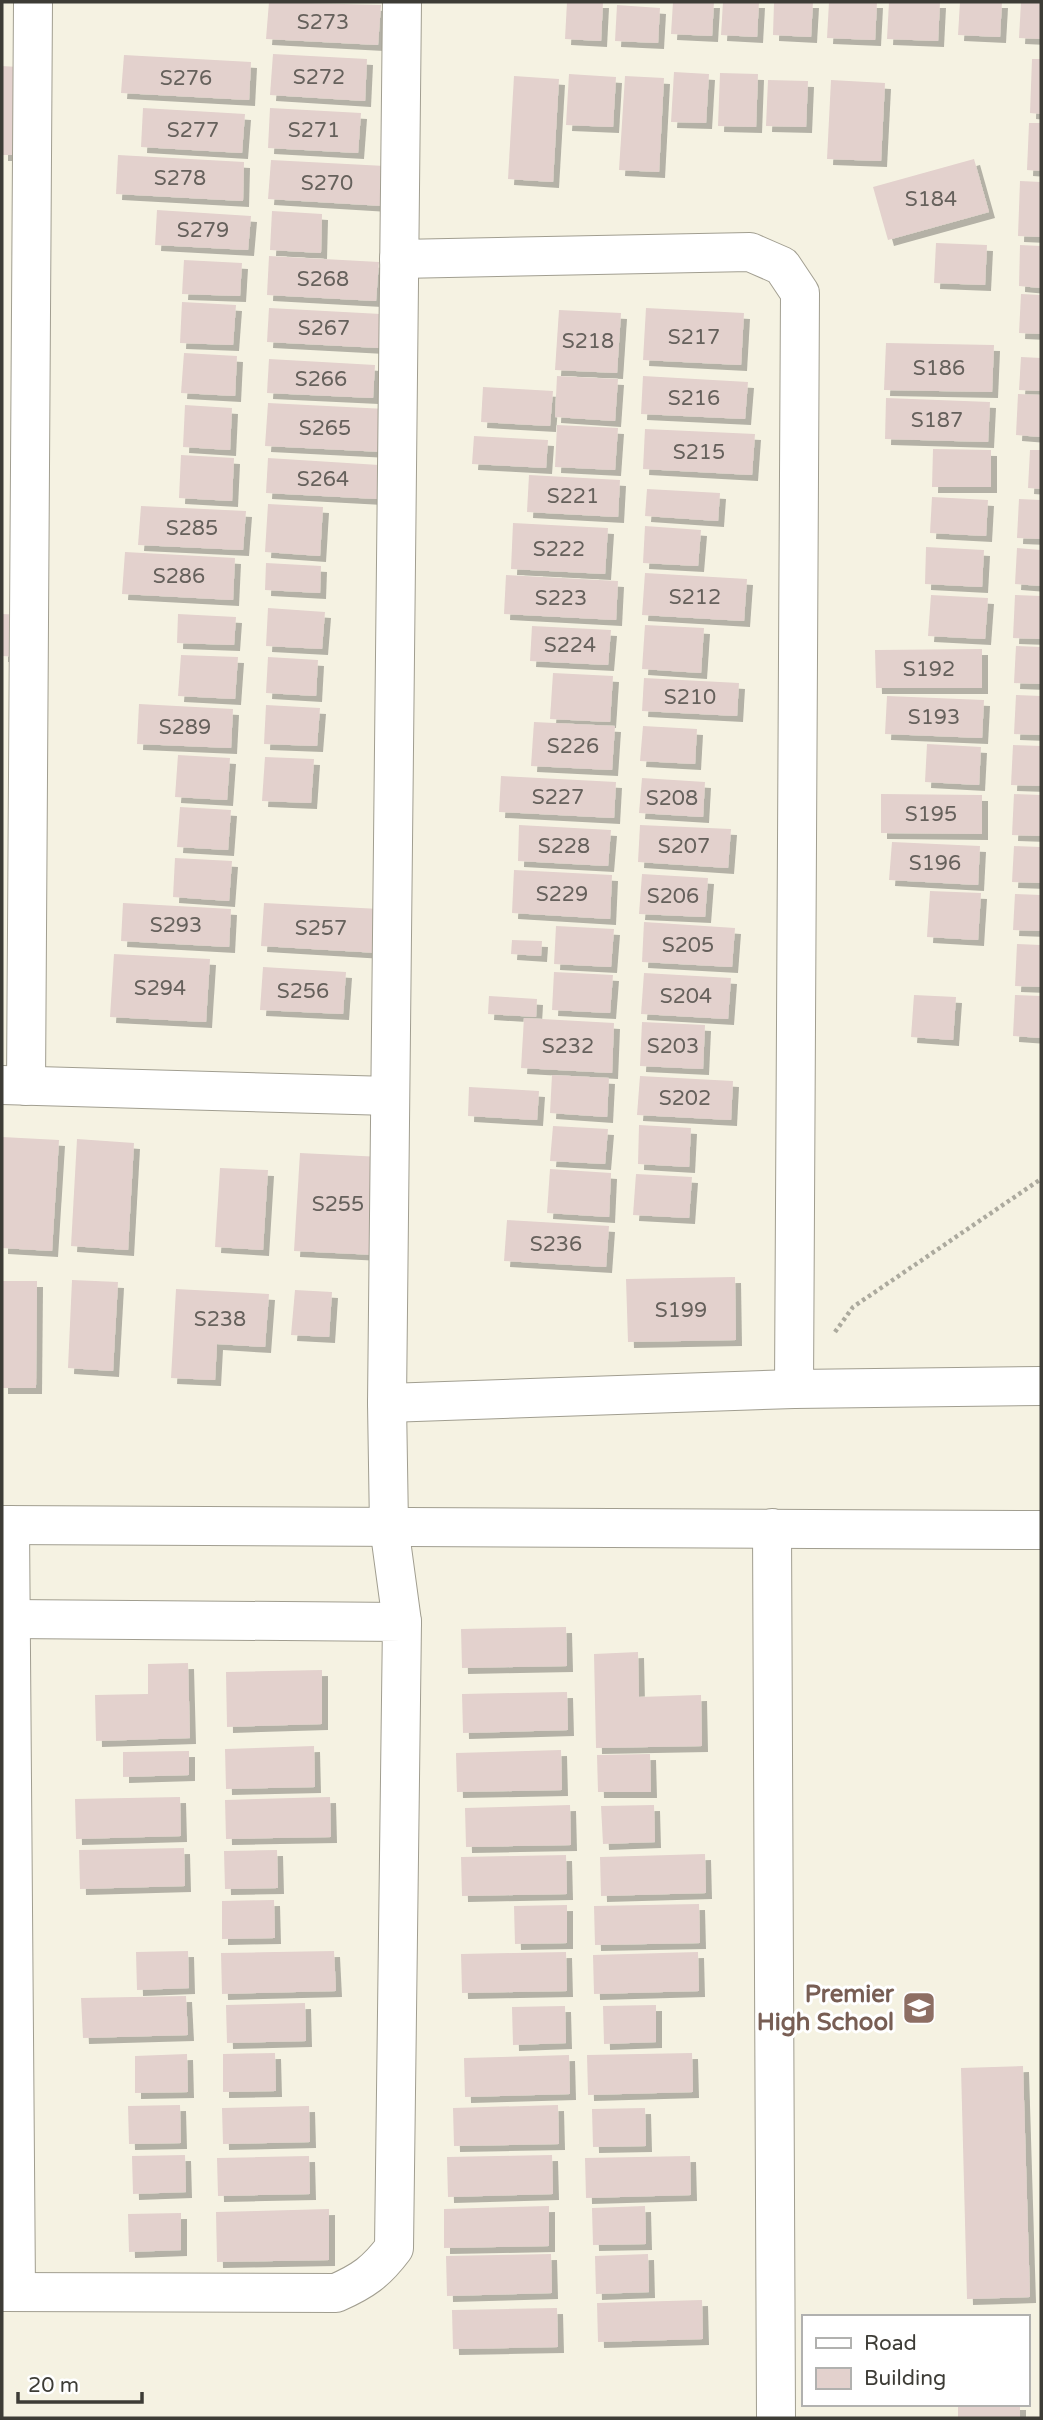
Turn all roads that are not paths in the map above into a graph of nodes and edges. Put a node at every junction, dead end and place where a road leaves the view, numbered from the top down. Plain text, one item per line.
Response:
1 (33, 2) edge
2 (402, 2) edge
3 (16, 222) edge
4 (399, 259) junction
5 (14, 1085) edge
6 (390, 1096) junction
7 (1041, 1386) edge
8 (794, 1390) junction
9 (387, 1403) junction
10 (6, 1525) edge
11 (389, 1526) junction
12 (772, 1528) junction
13 (1041, 1530) edge
14 (11, 1619) junction
15 (402, 1622) junction
16 (8, 1942) edge
17 (9, 2292) edge
18 (776, 2418) edge

1 - 3 street
2 - 4 street
3 - 5 street
4 - 6 street
4 - 8 street
5 - 6 street
6 - 9 street
7 - 8 street
8 - 9 street
9 - 11 street
10 - 11 street
10 - 14 street
11 - 12 street
11 - 15 street
12 - 13 street
12 - 18 street
14 - 15 street
14 - 16 street
15 - 17 street
16 - 17 street

